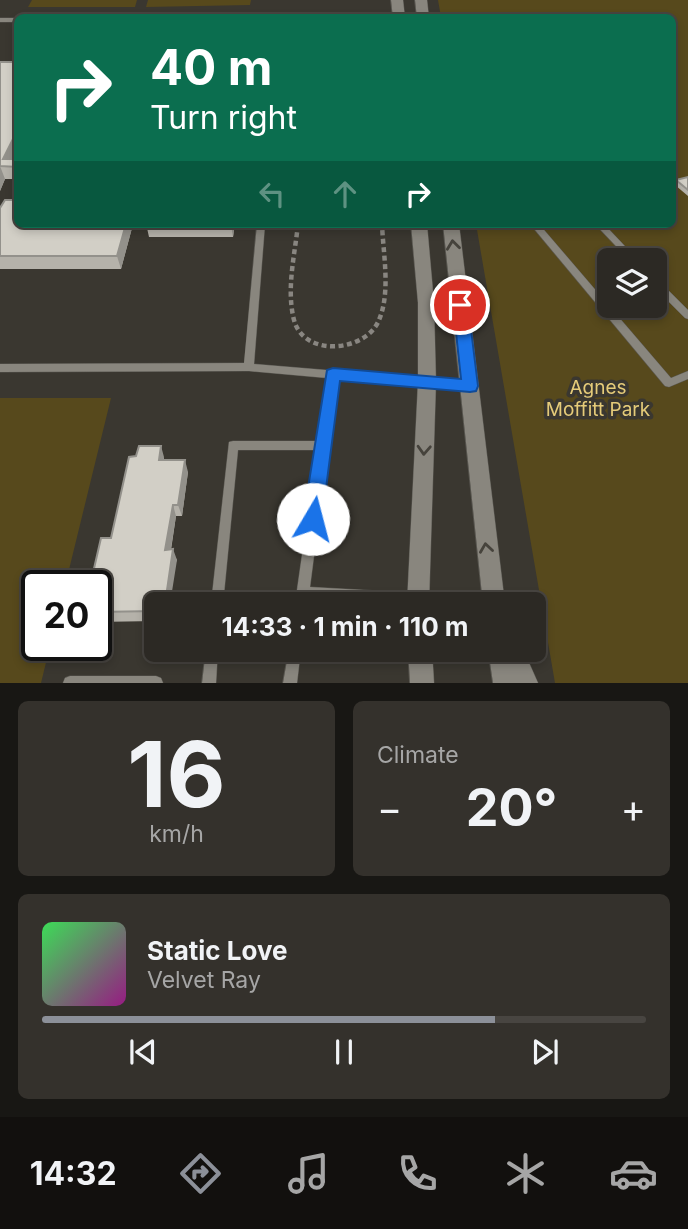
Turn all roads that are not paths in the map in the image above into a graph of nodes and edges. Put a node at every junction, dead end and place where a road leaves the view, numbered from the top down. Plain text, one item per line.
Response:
1 (261, 228) edge
2 (419, 228) edge
3 (451, 228) edge
4 (537, 228) edge
5 (603, 228) edge
6 (622, 248) edge
7 (667, 294) edge
8 (688, 316) edge
9 (249, 367) junction
10 (0, 368) edge
11 (333, 374) junction
12 (688, 375) edge
13 (427, 382) junction
14 (470, 386) junction
15 (323, 446) junction
16 (218, 592) edge
17 (302, 592) edge
18 (417, 592) edge
19 (492, 592) edge
20 (211, 662) edge
21 (293, 662) edge
22 (502, 662) edge
23 (516, 662) edge
24 (70, 683) edge
25 (156, 683) edge
26 (209, 683) edge
27 (290, 683) edge
28 (505, 683) edge
29 (526, 683) edge

1 - 9 lane
2 - 13 main road
14 -> 3 main road
4 - 12 lane
5 - 6 lane
7 - 8 lane
9 - 10 lane
9 - 11 lane
11 - 13 lane
11 - 15 lane
13 - 14 lane
13 -> 18 main road
19 -> 14 main road
15 - 16 lane
15 - 17 lane
20 - 26 lane
21 - 27 lane
22 - 28 main road
23 - 29 main road
24 - 25 lane

